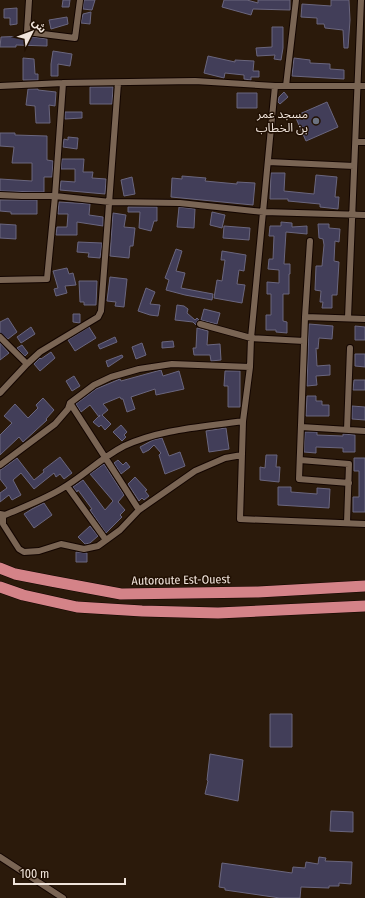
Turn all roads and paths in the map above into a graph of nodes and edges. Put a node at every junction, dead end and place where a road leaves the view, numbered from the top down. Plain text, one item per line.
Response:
1 (29, 0) edge
2 (80, 0) edge
3 (296, 0) edge
4 (361, 0) edge
5 (63, 83) junction
6 (118, 83) junction
7 (0, 86) edge
8 (275, 86) junction
9 (286, 86) junction
10 (358, 86) junction
11 (365, 86) edge
12 (356, 142) junction
13 (365, 142) edge
14 (268, 162) junction
15 (354, 166) junction
16 (0, 195) edge
17 (55, 196) junction
18 (110, 202) junction
19 (264, 212) junction
20 (352, 214) junction
21 (365, 215) edge
22 (310, 241) dead end
23 (0, 280) edge
24 (305, 317) junction
25 (348, 318) junction
26 (365, 319) edge
27 (200, 324) dead end
28 (0, 337) edge
29 (251, 338) junction
30 (304, 341) junction
31 (350, 348) dead end
32 (27, 364) junction
33 (250, 367) junction
34 (0, 393) edge
35 (70, 403) junction
36 (243, 421) junction
37 (301, 427) junction
38 (347, 430) junction
39 (365, 431) edge
40 (242, 455) junction
41 (104, 457) junction
42 (300, 460) junction
43 (0, 465) edge
44 (349, 483) junction
45 (66, 486) junction
46 (139, 510) junction
47 (1, 514) edge
48 (347, 523) junction
49 (365, 524) edge
50 (106, 540) junction
51 (0, 568) edge
52 (365, 586) edge
53 (0, 587) edge
54 (365, 606) edge
55 (0, 857) edge
56 (63, 898) edge

1 - 2 street
3 - 9 street
4 - 10 street
5 - 6 street
5 - 7 street
5 - 17 street
6 - 8 street
6 - 18 street
8 - 9 street
8 - 14 street
9 - 10 street
10 - 11 street
10 - 12 street
12 - 13 street
12 - 15 street
14 - 15 street
14 - 19 street
15 - 20 street
16 - 17 street
17 - 18 street
17 - 23 street
18 - 19 street
18 - 32 street
19 - 20 street
19 - 29 street
20 - 21 street
20 - 25 street
22 - 24 street
24 - 25 street
24 - 30 street
25 - 26 street
27 - 29 street
28 - 32 street
29 - 30 street
29 - 33 street
30 - 37 street
31 - 38 street
32 - 34 street
33 - 35 street
33 - 36 street
35 - 41 street
35 - 43 street
36 - 40 street
36 - 41 street
37 - 38 street
37 - 42 street
38 - 39 street
40 - 46 street
40 - 48 street
41 - 45 street
41 - 46 street
42 - 44 street
42 - 44 street
44 - 48 street
45 - 47 street
45 - 50 street
46 - 50 street
47 - 50 street
48 - 49 street
51 - 52 highway, Autoroute Est-Ouest
53 - 54 highway
55 - 56 street

